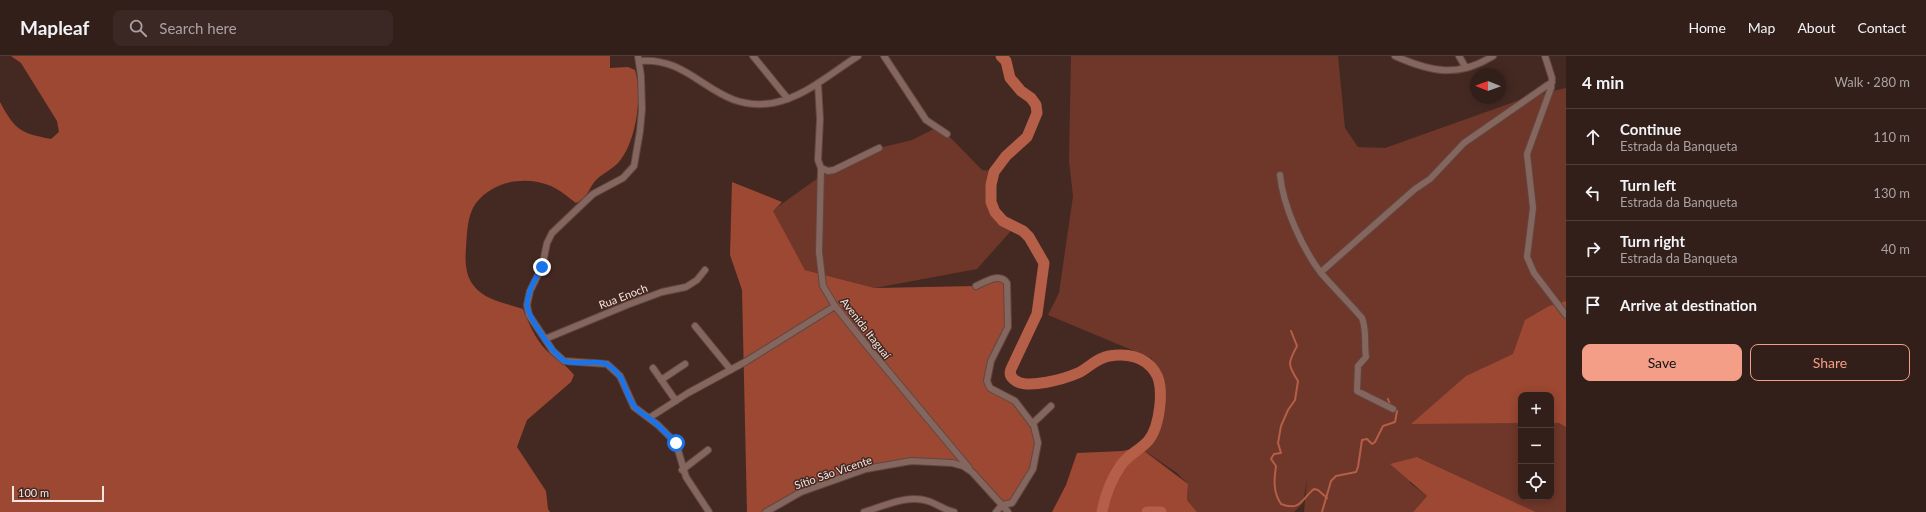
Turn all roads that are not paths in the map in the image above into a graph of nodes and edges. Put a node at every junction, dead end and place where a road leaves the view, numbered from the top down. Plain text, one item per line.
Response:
1 (753, 56) edge
2 (858, 56) edge
3 (884, 56) edge
4 (1395, 56) edge
5 (1459, 56) edge
6 (1493, 56) edge
7 (1545, 56) edge
8 (652, 57) edge
9 (848, 58) edge
10 (639, 59) edge
11 (1466, 68) junction
12 (1552, 82) junction
13 (818, 83) junction
14 (788, 99) junction
15 (947, 134) dead end
16 (879, 148) dead end
17 (821, 168) junction
18 (1280, 175) dead end
19 (705, 270) dead end
20 (1321, 272) junction
21 (976, 286) dead end
22 (835, 306) junction
23 (1566, 315) edge
24 (695, 326) dead end
25 (546, 339) junction
26 (685, 364) dead end
27 (653, 368) dead end
28 (731, 370) junction
29 (661, 380) junction
30 (676, 401) junction
31 (1051, 406) dead end
32 (1393, 409) dead end
33 (649, 418) junction
34 (1032, 424) junction
35 (708, 450) dead end
36 (682, 470) junction
37 (972, 472) junction
38 (1002, 505) junction
39 (709, 512) edge
40 (766, 512) edge
41 (864, 512) edge
42 (954, 512) edge
43 (996, 512) edge
44 (1008, 512) edge

1 - 14 street
2 - 9 street
3 - 15 street
4 - 11 street
5 - 11 street
6 - 11 street
7 - 12 street
8 - 10 street
8 - 14 street
9 - 13 street
10 - 25 street
12 - 20 street
12 - 23 street
13 - 14 street
13 - 17 street, Avenida Itaguaí
16 - 17 street
17 - 22 street, Avenida Itaguaí
18 - 20 street
19 - 25 street, Rua Enoch
20 - 32 street
21 - 34 street
22 - 28 street
22 - 37 street, Avenida Itaguaí
24 - 28 street
25 - 33 street
26 - 29 street
27 - 29 street
28 - 30 street
29 - 30 street
30 - 33 street
31 - 34 street
33 - 36 street
34 - 38 street
35 - 36 street
36 - 39 street
37 - 38 street, Sítio São Vicente
37 - 40 street, Sítio São Vicente
38 - 43 street
38 - 44 street
41 - 42 street

